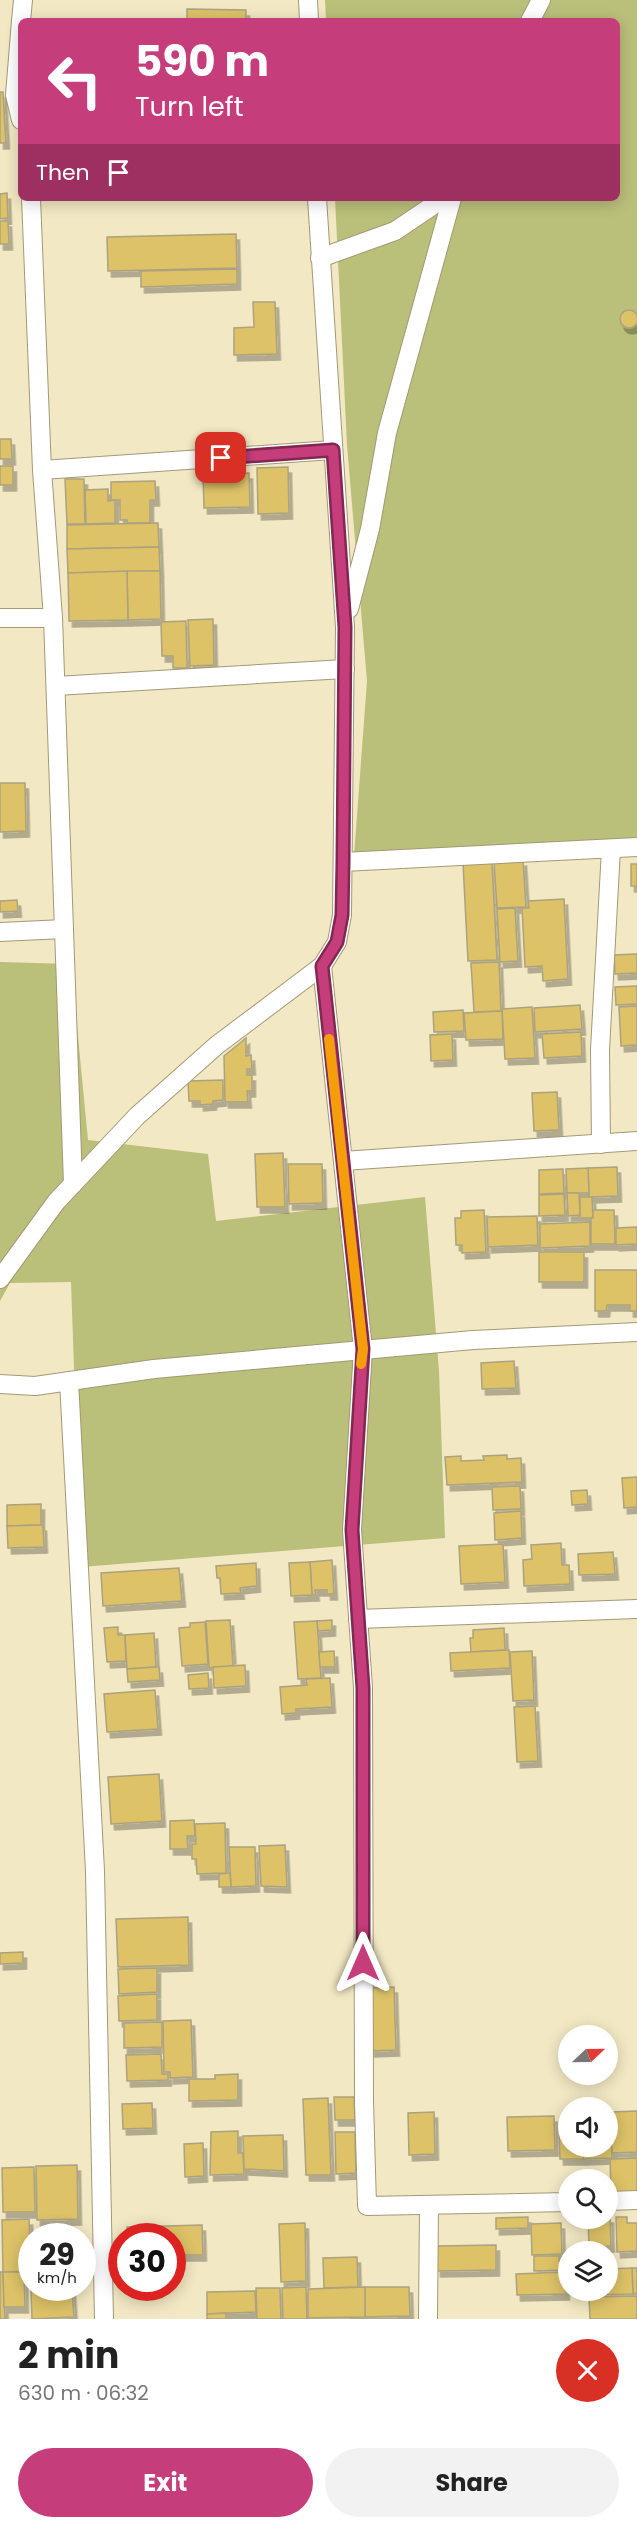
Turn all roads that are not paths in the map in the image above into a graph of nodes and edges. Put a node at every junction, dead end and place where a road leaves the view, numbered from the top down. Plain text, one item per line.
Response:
1 (23, 0) edge
2 (308, 0) edge
3 (541, 0) edge
4 (21, 18) edge
5 (309, 18) edge
6 (532, 18) edge
7 (18, 58) edge
8 (18, 108) edge
9 (31, 201) edge
10 (317, 201) edge
11 (440, 201) edge
12 (451, 201) edge
13 (320, 258) junction
14 (333, 450) junction
15 (42, 470) junction
16 (0, 618) edge
17 (53, 618) junction
18 (345, 627) junction
19 (345, 669) junction
20 (56, 686) junction
21 (637, 847) edge
22 (611, 849) junction
23 (343, 862) junction
24 (64, 929) junction
25 (0, 932) edge
26 (322, 966) junction
27 (637, 1142) edge
28 (601, 1144) junction
29 (343, 1161) junction
30 (73, 1184) junction
31 (0, 1279) edge
32 (637, 1332) edge
33 (363, 1349) junction
34 (69, 1381) junction
35 (0, 1384) edge
36 (637, 1609) edge
37 (358, 1619) junction
38 (637, 2200) edge
39 (618, 2201) edge
40 (558, 2202) edge
41 (429, 2205) junction
42 (104, 2319) edge
43 (428, 2319) edge

1 - 4 street
2 - 5 street
3 - 6 street
7 - 8 street
9 - 15 street
10 - 13 street
11 - 13 street
12 - 18 street
13 - 14 street
14 - 15 street
14 - 18 street
15 - 17 street
16 - 17 street
17 - 20 street
18 - 19 street
19 - 20 street
19 - 23 street
20 - 24 street
21 - 22 street
22 - 23 street
22 - 28 street
23 - 26 street
24 - 25 street
24 - 30 street
26 - 29 street
26 - 30 street
27 - 28 street
28 - 29 street
29 - 33 street
30 - 31 street
32 - 33 street
33 - 34 street
33 - 37 street
34 - 35 street
34 - 42 street
36 - 37 street
37 - 41 street
38 - 39 street
40 - 41 street
41 - 43 street

